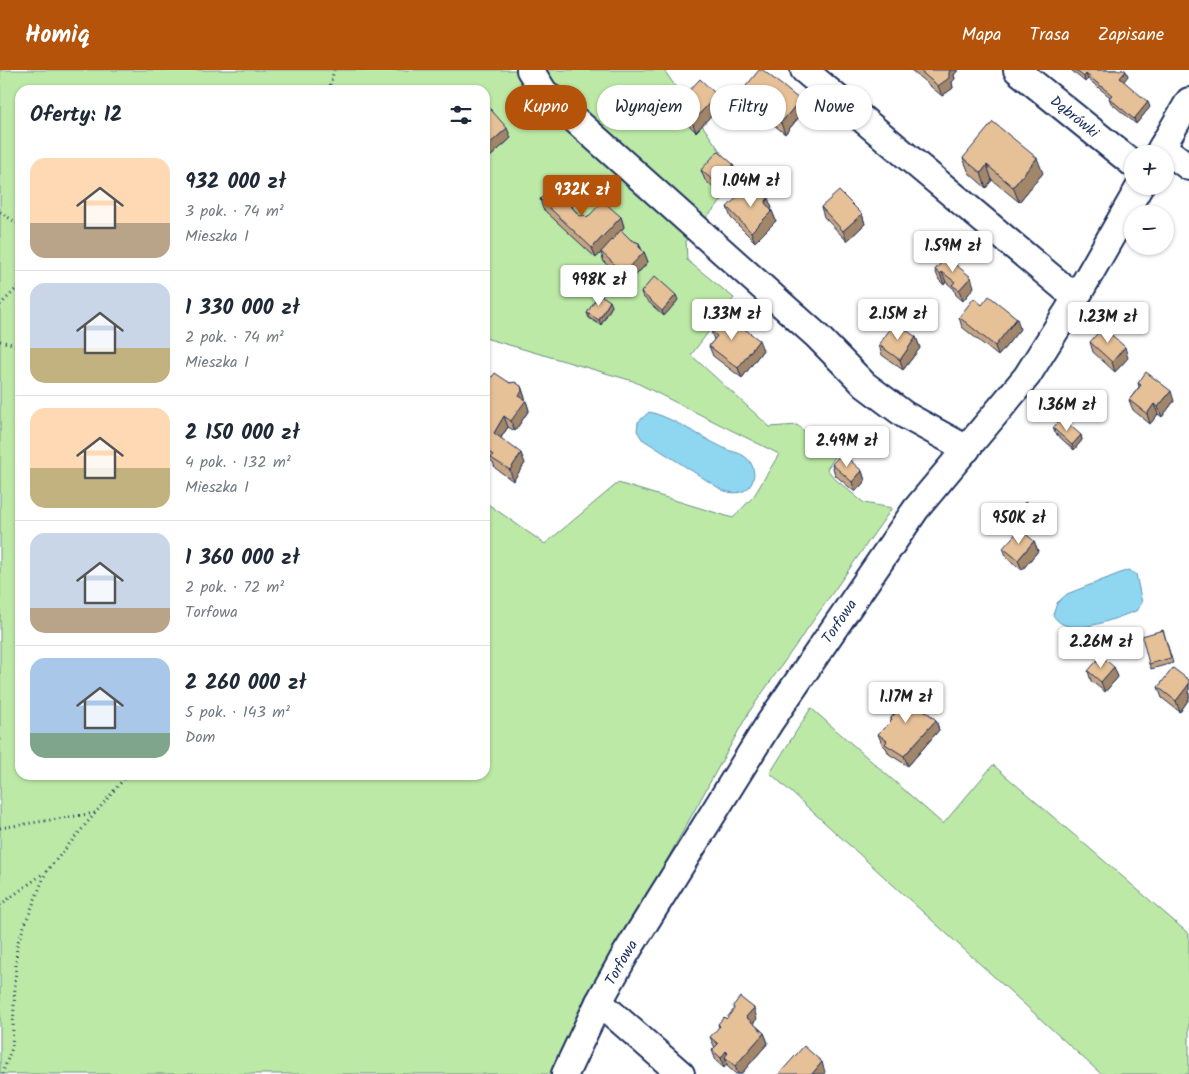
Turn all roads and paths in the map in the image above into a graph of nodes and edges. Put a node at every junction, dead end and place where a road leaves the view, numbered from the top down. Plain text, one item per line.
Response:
1 (334, 70) edge
2 (530, 70) edge
3 (804, 70) edge
4 (1017, 70) edge
5 (330, 85) edge
6 (1189, 101) edge
7 (1163, 145) edge
8 (1124, 157) edge
9 (1174, 159) edge
10 (1189, 168) edge
11 (1135, 195) edge
12 (0, 212) edge
13 (15, 222) edge
14 (15, 290) edge
15 (1076, 298) junction
16 (0, 305) edge
17 (0, 341) edge
18 (15, 345) edge
19 (967, 449) junction
20 (123, 780) edge
21 (95, 813) junction
22 (0, 828) edge
23 (46, 872) junction
24 (0, 904) edge
25 (599, 1002) junction
26 (2, 1074) edge
27 (565, 1074) edge
28 (682, 1074) edge

1 - 5 path
2 - 19 street
3 - 15 street
4 - 8 street, Dąbrówki
6 - 7 street
9 - 10 street
11 - 15 street, Torfowa
12 - 13 path
14 - 16 path
15 - 19 street, Torfowa
17 - 18 path
19 - 25 street, Torfowa
20 - 21 path
21 - 22 path
21 - 23 path
23 - 24 path
23 - 26 path
25 - 27 street, Torfowa
25 - 28 street

